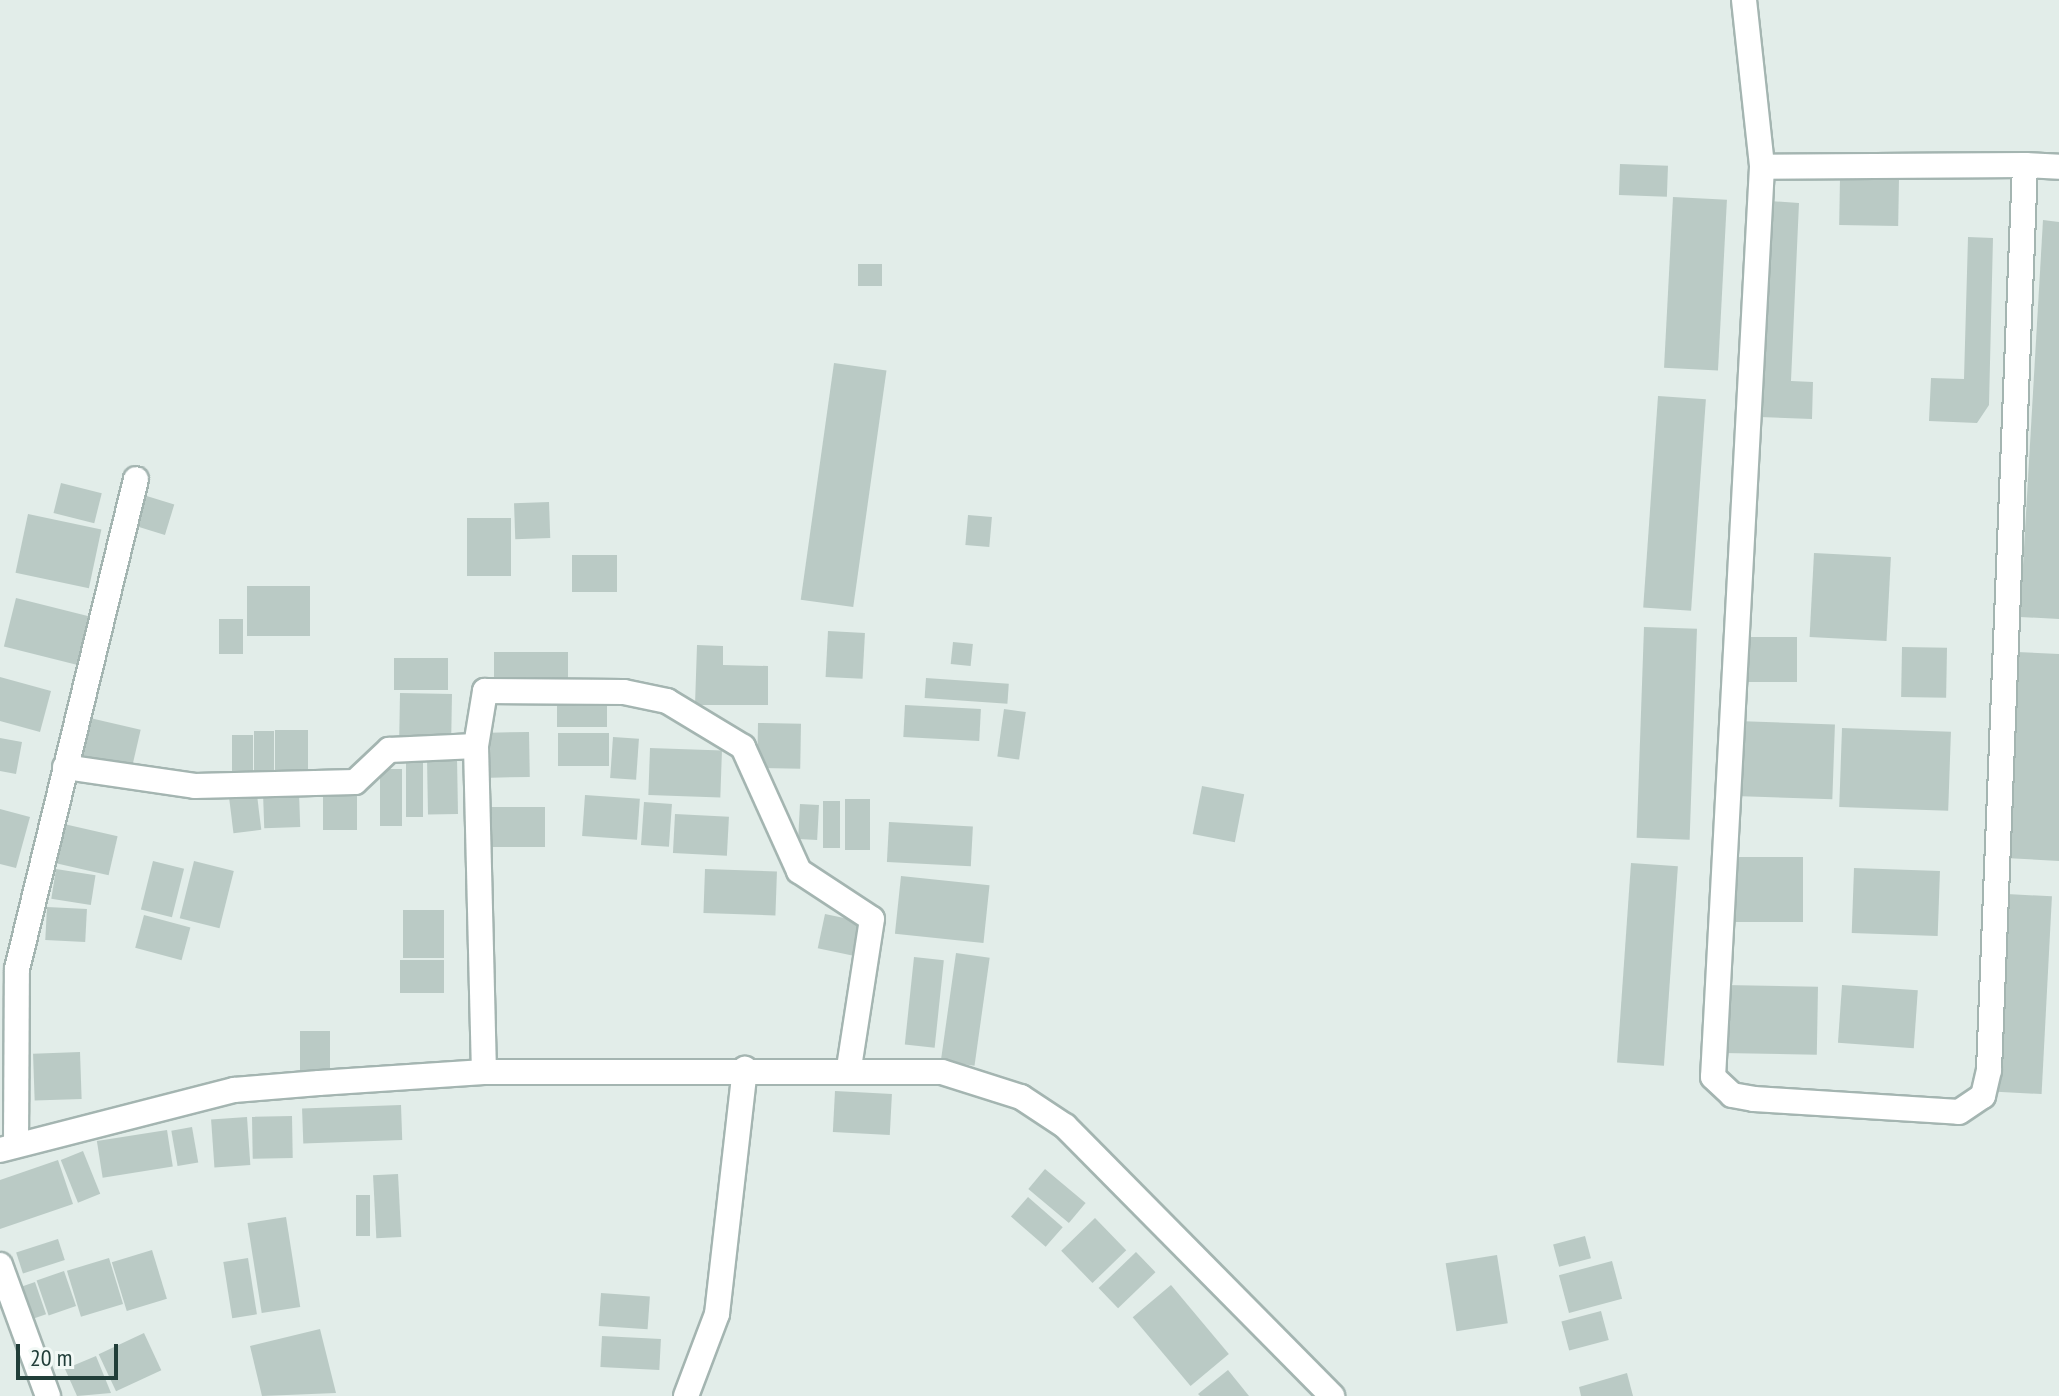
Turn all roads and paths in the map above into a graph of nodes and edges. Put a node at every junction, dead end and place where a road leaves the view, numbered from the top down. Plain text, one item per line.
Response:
1 (1744, 0) edge
2 (2025, 165) junction
3 (1762, 167) junction
4 (2059, 167) edge
5 (136, 479) dead end
6 (476, 746) junction
7 (65, 767) junction
8 (849, 1068) junction
9 (745, 1069) junction
10 (484, 1072) junction
11 (8, 1147) edge
12 (0, 1265) edge
13 (48, 1396) edge
14 (686, 1396) edge
15 (1332, 1396) edge

1 - 3 street
2 - 3 street
2 - 3 street
2 - 4 street
5 - 7 street
6 - 7 street
6 - 8 street
6 - 10 street
7 - 11 street
8 - 9 street
8 - 15 street
9 - 10 street
9 - 14 street
10 - 11 street
12 - 13 street

